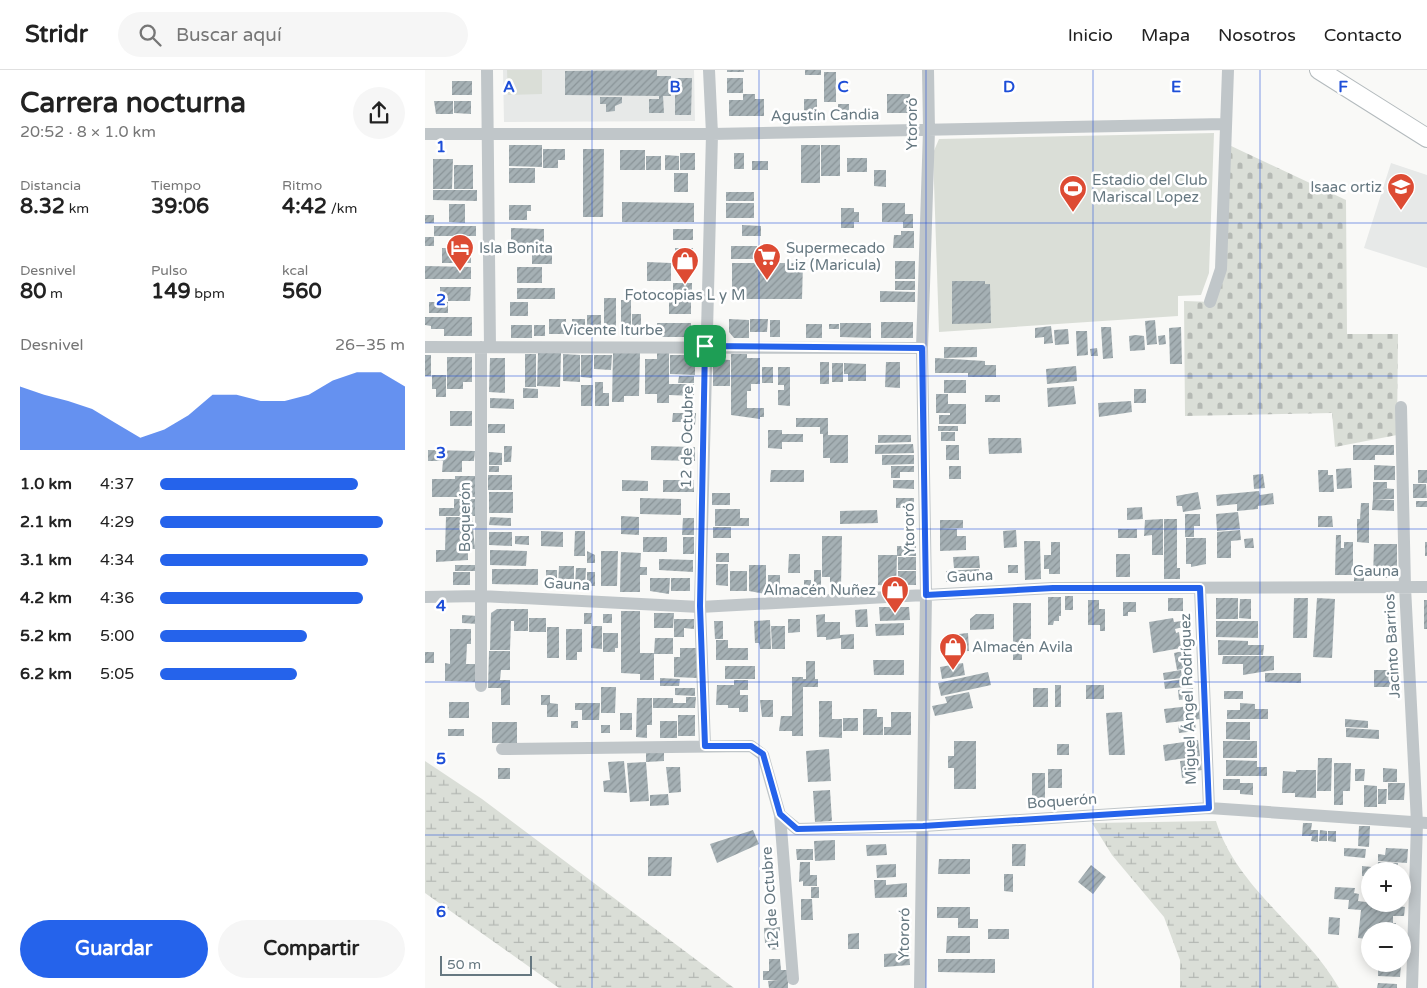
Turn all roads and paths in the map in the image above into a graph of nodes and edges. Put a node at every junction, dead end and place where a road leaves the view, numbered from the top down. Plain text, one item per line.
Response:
1 (487, 70) edge
2 (709, 70) edge
3 (928, 70) edge
4 (1228, 70) edge
5 (1319, 70) edge
6 (1337, 70) edge
7 (1225, 124) junction
8 (1427, 126) edge
9 (929, 130) junction
10 (488, 133) junction
11 (425, 134) edge
12 (712, 134) junction
13 (1427, 138) edge
14 (1210, 302) dead end
15 (705, 346) junction
16 (425, 347) edge
17 (486, 347) junction
18 (922, 348) junction
19 (1401, 407) dead end
20 (1405, 587) junction
21 (1427, 587) edge
22 (1200, 588) junction
23 (926, 595) junction
24 (481, 596) junction
25 (425, 597) edge
26 (700, 606) junction
27 (481, 686) dead end
28 (705, 746) junction
29 (502, 749) dead end
30 (1209, 808) junction
31 (780, 814) junction
32 (1422, 823) edge
33 (923, 826) junction
34 (793, 979) dead end
35 (919, 988) edge
36 (1412, 988) edge

1 - 10 street, Boquerón
2 - 12 street, 12 de Octubre
3 - 9 street, Ytororó
4 - 7 street
5 - 13 main road
6 - 8 main road
7 - 9 street, Agustín Candia
7 - 14 street
9 - 12 street, Agustín Candia
9 - 18 street, Ytororó
10 - 11 street, Agustín Candia
10 - 12 street, Agustín Candia
10 - 17 street, Boquerón
12 - 15 street, 12 de Octubre
15 - 17 street, Vicente Iturbe
15 - 18 street, Vicente Iturbe
15 - 26 street, 12 de Octubre
16 - 17 street, Vicente Iturbe
17 - 24 street, Boquerón
18 - 23 street, Ytororó
19 - 20 street, Jacinto Barrios
20 - 21 street, Gauna
20 - 22 street, Gauna
20 - 32 street, Jacinto Barrios
22 - 23 street, Gauna
22 - 30 street, Miguel Ángel Rodríguez
23 - 26 street, Gauna
23 - 33 street, Ytororó
24 - 25 street, Gauna
24 - 26 street, Gauna
24 - 27 street, Boquerón
26 - 28 street, 12 de Octubre
28 - 29 street
28 - 31 street
30 - 32 street, Boquerón
30 - 33 street, Boquerón
31 - 33 street, Boquerón
31 - 34 street, 12 de Octubre
32 - 36 street, Jacinto Barrios
33 - 35 street, Ytororó

